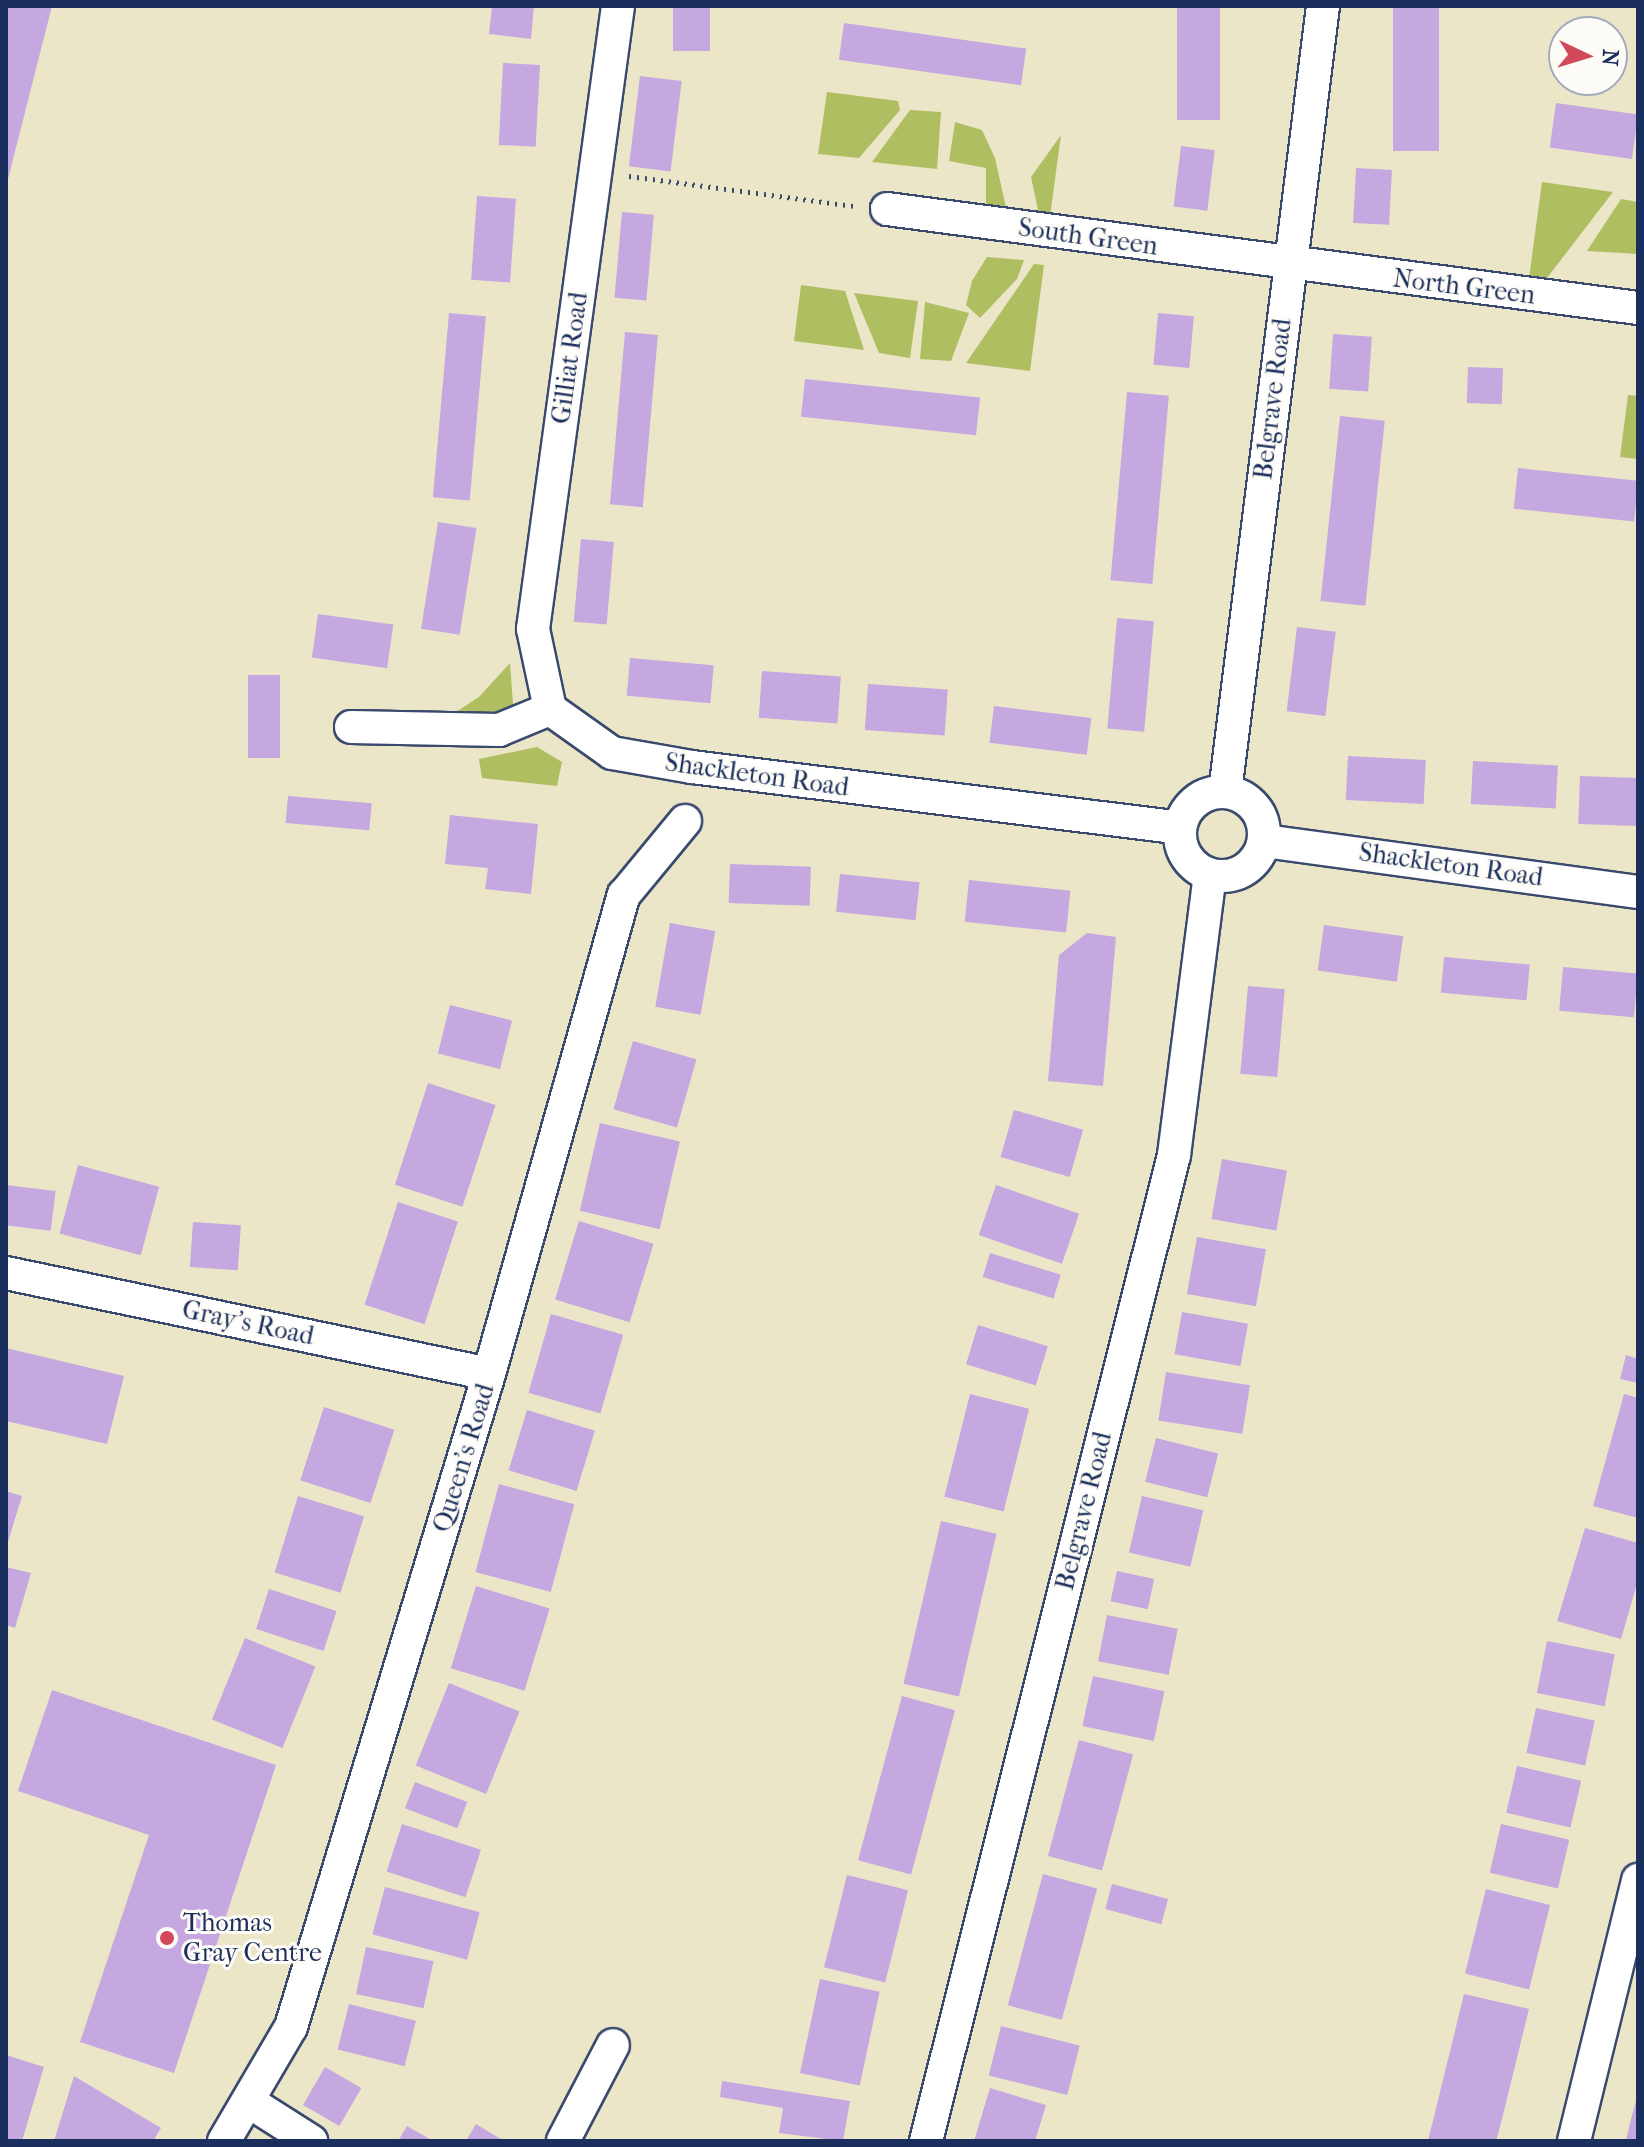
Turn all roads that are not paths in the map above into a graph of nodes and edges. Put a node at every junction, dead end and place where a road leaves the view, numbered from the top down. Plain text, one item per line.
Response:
1 (618, 6) edge
2 (1323, 6) edge
3 (887, 209) road end
4 (1290, 265) junction
5 (1638, 308) edge
6 (550, 709) junction
7 (351, 727) dead end
8 (1225, 792) junction
9 (685, 821) dead end
10 (1180, 828) junction
11 (1265, 841) junction
12 (1210, 875) junction
13 (1638, 892) edge
14 (6, 1273) edge
15 (489, 1374) junction
16 (1638, 1880) edge
17 (613, 2045) dead end
18 (248, 2101) junction
19 (224, 2141) edge
20 (311, 2141) edge
21 (563, 2141) edge
22 (926, 2141) edge
23 (1574, 2141) edge

1 - 6 street, Gilliat Road
2 - 4 street, Belgrave Road
3 - 4 street, South Green
4 - 5 street, North Green
4 - 8 street, Belgrave Road
6 - 7 street
6 - 10 street, Shackleton Road
8 - 10 street
8 - 11 street
9 - 15 street, Queen's Road
10 - 12 street
11 - 12 street
11 - 13 street, Shackleton Road
12 - 22 street, Belgrave Road
14 - 15 street, Gray's Road
15 - 18 street, Queen's Road
16 - 23 street
17 - 21 street
18 - 19 street, Queen's Road
18 - 20 street

